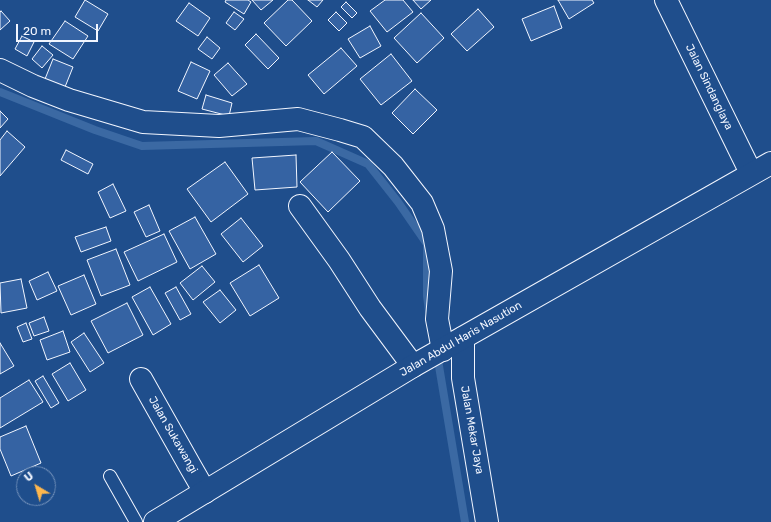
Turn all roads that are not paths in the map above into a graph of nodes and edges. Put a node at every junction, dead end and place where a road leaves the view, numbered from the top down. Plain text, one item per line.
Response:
1 (666, 0) edge
2 (0, 70) edge
3 (765, 169) edge
4 (300, 206) dead end
5 (451, 344) junction
6 (415, 365) junction
7 (141, 379) dead end
8 (110, 476) dead end
9 (205, 492) junction
10 (136, 522) edge
11 (155, 522) edge
12 (487, 522) edge

1 - 3 main road, Jalan Sindanglaya
2 - 5 main road, Jalan Mekar Jaya
3 - 5 main road, Jalan Abdul Haris Nasution
4 - 6 main road
5 - 6 main road, Jalan Abdul Haris Nasution
5 - 12 main road, Jalan Mekar Jaya
6 - 9 main road, Jalan Abdul Haris Nasution
7 - 9 main road, Jalan Sukawangi
8 - 10 lane
9 - 11 main road, Jalan Abdul Haris Nasution

